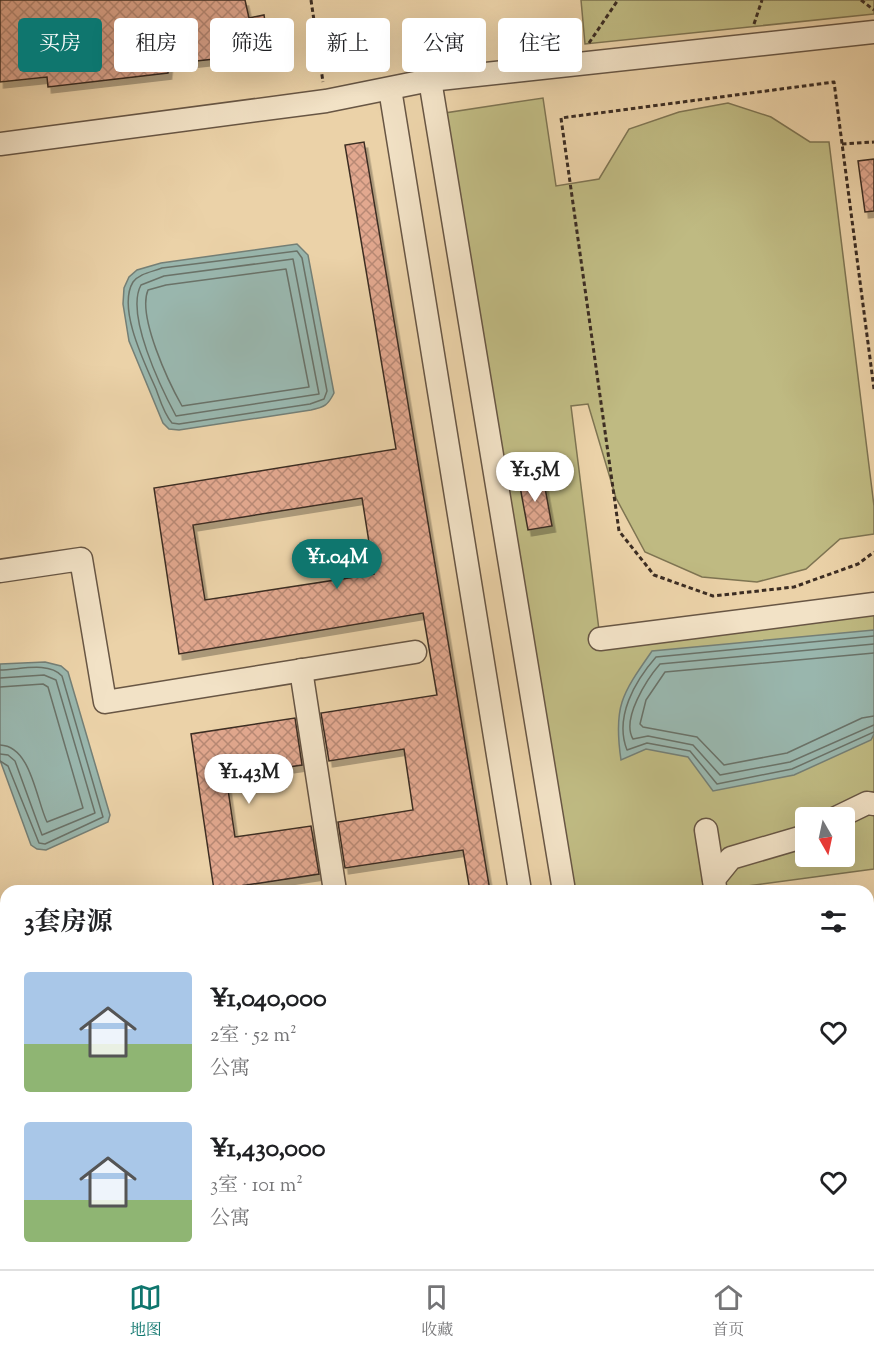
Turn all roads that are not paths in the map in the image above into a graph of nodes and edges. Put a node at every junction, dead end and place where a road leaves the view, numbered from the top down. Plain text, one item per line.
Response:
1 (874, 32) edge
2 (430, 80) junction
3 (390, 89) junction
4 (0, 144) edge
5 (0, 571) edge
6 (874, 604) edge
7 (600, 639) dead end
8 (415, 652) dead end
9 (301, 670) junction
10 (874, 804) edge
11 (855, 809) edge
12 (706, 830) dead end
13 (795, 839) edge
14 (334, 885) edge
15 (519, 885) edge
16 (563, 885) edge
17 (715, 885) edge

1 - 2 street
2 - 3 street
2 - 16 street
3 - 4 street
3 - 15 street
5 - 9 street
6 - 7 street
8 - 9 street
9 - 14 street
10 - 11 street
12 - 17 street
13 - 17 street

